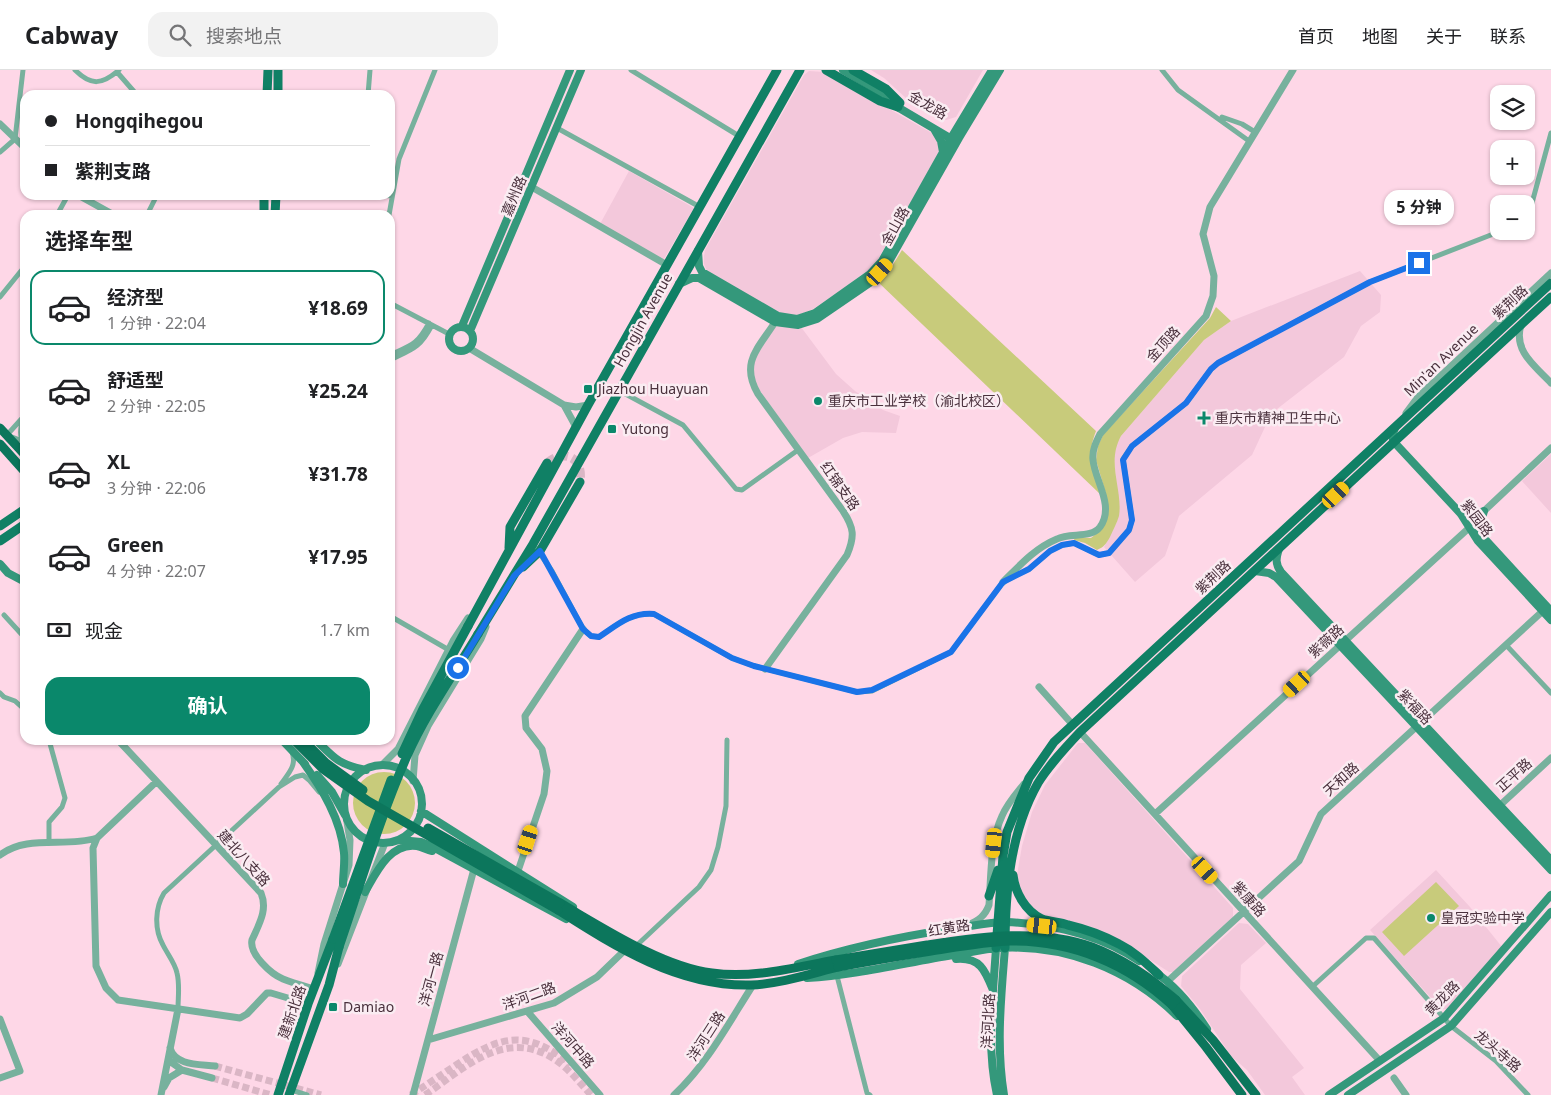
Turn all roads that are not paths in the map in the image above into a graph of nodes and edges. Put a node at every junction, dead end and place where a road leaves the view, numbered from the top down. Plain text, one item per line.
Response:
1 (24, 70) edge
2 (75, 70) edge
3 (268, 70) edge
4 (370, 70) edge
5 (435, 70) edge
6 (570, 70) edge
7 (581, 70) edge
8 (631, 70) edge
9 (777, 70) edge
10 (805, 70) edge
11 (826, 70) edge
12 (834, 70) edge
13 (843, 70) edge
14 (853, 70) edge
15 (992, 70) edge
16 (1000, 70) edge
17 (1162, 70) edge
18 (1166, 70) edge
19 (1293, 70) edge
20 (118, 71) edge
21 (279, 71) edge
22 (798, 73) edge
23 (21, 90) edge
24 (133, 90) edge
25 (267, 90) edge
26 (278, 90) edge
27 (368, 90) edge
28 (883, 96) junction
29 (20, 101) edge
30 (899, 105) junction
31 (0, 124) edge
32 (557, 128) junction
33 (933, 128) junction
34 (1255, 132) junction
35 (1551, 133) edge
36 (739, 136) junction
37 (955, 138) junction
38 (15, 139) junction
39 (1249, 140) junction
40 (20, 144) edge
41 (0, 152) edge
42 (943, 152) junction
43 (395, 180) edge
44 (523, 182) junction
45 (532, 187) junction
46 (1534, 195) edge
47 (87, 200) edge
48 (700, 207) junction
49 (105, 210) edge
50 (1490, 235) edge
51 (698, 251) junction
52 (667, 265) junction
53 (20, 272) edge
54 (1551, 273) edge
55 (700, 276) junction
56 (1551, 283) edge
57 (679, 284) junction
58 (1551, 296) edge
59 (0, 297) edge
60 (395, 305) edge
61 (777, 319) junction
62 (430, 324) junction
63 (1522, 324) junction
64 (462, 326) junction
65 (470, 331) junction
66 (449, 334) junction
67 (469, 348) junction
68 (395, 354) edge
69 (395, 358) edge
70 (1551, 383) edge
71 (620, 391) junction
72 (564, 405) junction
73 (588, 405) junction
74 (20, 420) edge
75 (576, 427) junction
76 (0, 428) edge
77 (1395, 428) junction
78 (7, 435) junction
79 (20, 441) edge
80 (1394, 442) junction
81 (0, 444) edge
82 (1551, 448) edge
83 (20, 449) edge
84 (798, 450) junction
85 (547, 463) dead end
86 (20, 466) edge
87 (580, 482) dead end
88 (1484, 511) junction
89 (20, 512) edge
90 (1461, 514) junction
91 (0, 526) edge
92 (20, 527) edge
93 (1470, 527) junction
94 (0, 541) edge
95 (533, 544) junction
96 (1279, 549) junction
97 (509, 550) junction
98 (540, 551) junction
99 (0, 566) edge
100 (1255, 571) junction
101 (514, 576) junction
102 (20, 579) edge
103 (1003, 582) junction
104 (488, 588) junction
105 (495, 604) junction
106 (1547, 609) edge
107 (4, 615) dead end
108 (395, 619) edge
109 (1551, 620) edge
110 (583, 629) junction
111 (20, 633) edge
112 (1343, 643) junction
113 (1506, 645) junction
114 (449, 650) junction
115 (765, 668) junction
116 (1039, 687) dead end
117 (0, 693) edge
118 (1551, 693) edge
119 (20, 706) edge
120 (1072, 724) junction
121 (1419, 724) junction
122 (1080, 732) junction
123 (727, 740) dead end
124 (50, 745) edge
125 (123, 745) edge
126 (292, 745) edge
127 (293, 745) edge
128 (293, 745) edge
129 (308, 745) edge
130 (321, 745) edge
131 (1551, 758) edge
132 (303, 762) junction
133 (382, 765) junction
134 (366, 770) junction
135 (1029, 778) junction
136 (413, 781) junction
137 (156, 782) junction
138 (278, 787) junction
139 (1497, 808) junction
140 (332, 811) junction
141 (421, 811) junction
142 (1155, 814) junction
143 (346, 816) junction
144 (97, 838) junction
145 (398, 840) junction
146 (80, 842) junction
147 (49, 843) junction
148 (385, 843) junction
149 (215, 846) junction
150 (0, 855) edge
151 (93, 855) junction
152 (1007, 857) junction
153 (455, 859) junction
154 (1551, 860) edge
155 (474, 869) junction
156 (1551, 870) edge
157 (518, 871) junction
158 (343, 884) junction
159 (364, 892) junction
160 (1551, 895) edge
161 (989, 896) junction
162 (559, 906) junction
163 (1243, 912) junction
164 (1551, 912) edge
165 (1001, 922) junction
166 (963, 927) junction
167 (595, 928) junction
168 (336, 943) junction
169 (636, 946) junction
170 (1001, 948) junction
171 (625, 950) junction
172 (909, 962) junction
173 (837, 968) junction
174 (781, 970) junction
175 (1159, 975) junction
176 (1168, 981) junction
177 (329, 985) junction
178 (752, 985) junction
179 (315, 986) junction
180 (1312, 987) junction
181 (994, 991) junction
182 (1174, 1002) junction
183 (308, 1004) junction
184 (178, 1009) junction
185 (527, 1012) junction
186 (1444, 1018) junction
187 (0, 1020) edge
188 (1451, 1026) junction
189 (428, 1040) junction
190 (1213, 1040) junction
191 (1206, 1046) junction
192 (170, 1047) junction
193 (168, 1060) junction
194 (1380, 1061) junction
195 (1395, 1064) junction
196 (215, 1066) tunnel mouth
197 (182, 1070) junction
198 (1379, 1074) junction
199 (0, 1078) edge
200 (212, 1078) tunnel mouth
201 (1394, 1078) junction
202 (161, 1093) edge
203 (290, 1093) edge
204 (866, 1094) edge
205 (278, 1095) edge
206 (307, 1095) edge
207 (413, 1095) edge
208 (600, 1095) edge
209 (674, 1095) edge
210 (997, 1095) edge
211 (1004, 1095) edge
212 (1242, 1095) edge
213 (1256, 1095) edge
214 (1329, 1095) edge
215 (1348, 1095) edge
216 (1406, 1095) edge
217 (1528, 1095) edge

1 - 23 street
2 - 20 street
3 - 25 main road
4 - 27 street
5 - 43 street
6 - 44 main road, 嘉州路
7 - 32 main road, 嘉州路
8 - 36 street
9 - 36 main road, Hongjin Avenue
10 - 22 main road
11 - 30 main road
12 - 28 main road
13 - 28 main road
14 - 30 main road
15 - 37 main road, 金山路
16 - 37 main road, 金山路
17 - 39 street
18 - 34 street
19 - 34 street, 金顶路
20 - 24 street
21 - 26 main road
22 - 51 main road, Hongjin Avenue
28 - 30 main road, 金龙路
29 - 38 street
30 - 33 main road, 金龙路
30 - 37 main road, 金龙路
31 - 38 street
32 - 45 main road, 嘉州路
32 - 48 street
33 - 37 main road, 金龙路
33 - 42 main road
34 - 39 street, 金顶路
35 - 46 street
36 - 48 main road, Hongjin Avenue
37 - 42 main road, 金山路
37 - 61 main road, 金山路
38 - 40 street
38 - 41 street
39 - 103 street, 金顶路
42 - 61 main road, 金山路
44 - 45 street
44 - 64 main road, 嘉州路
45 - 52 street
45 - 65 main road, 嘉州路
47 - 49 street
48 - 52 main road, Hongjin Avenue
50 - 103 street
51 - 55 main road
51 - 57 main road, Hongjin Avenue
52 - 73 main road, Hongjin Avenue
53 - 59 street
54 - 77 street, Min'an Avenue
55 - 57 main road
55 - 61 main road, 金山路
56 - 77 main road, 紫荆路
57 - 71 main road, Hongjin Avenue
58 - 63 main road, 紫荆路
60 - 62 street
61 - 84 street, 红锦支路
62 - 66 street
62 - 68 street
62 - 69 street
63 - 70 street
63 - 80 main road, 紫荆路
64 - 65 main road
64 - 66 main road
65 - 67 main road
66 - 67 main road
67 - 72 street
71 - 84 street
71 - 95 main road, Hongjin Avenue
72 - 73 street
72 - 75 street
73 - 75 main road, Hongjin Avenue
74 - 78 street
75 - 97 main road, Hongjin Avenue
76 - 78 highway
77 - 80 main road
77 - 120 main road, 紫荆路
78 - 79 street
78 - 83 highway
80 - 90 main road, 紫园路
80 - 96 main road, 紫荆路
81 - 86 highway
82 - 88 street
84 - 115 street, 红锦支路
85 - 97 main road
87 - 98 main road
88 - 90 main road
88 - 106 main road, 紫园路
89 - 91 main road
90 - 93 main road, 紫园路
92 - 94 main road
93 - 106 main road, 紫园路
93 - 112 street, 紫薇路
95 - 98 street
95 - 101 main road, Hongjin Avenue
96 - 100 main road, 紫荆路
96 - 112 main road, 紫福路
97 - 104 main road, Hongjin Avenue
98 - 101 main road
98 - 110 street
99 - 102 main road
100 - 112 main road, 紫福路
100 - 122 main road, 紫荆路
101 - 105 main road, Hongjin Avenue
103 - 115 street
104 - 114 street
104 - 168 main road, Hongjin Avenue, bridge
105 - 136 street
105 - 168 main road, Hongjin Avenue, bridge
106 - 109 main road, 紫园路
106 - 113 street, 天和路
107 - 111 street
108 - 114 street
110 - 115 street
110 - 157 street
112 - 121 main road, 紫福路
112 - 142 street, 紫薇路
113 - 118 street
113 - 121 street, 天和路
114 - 133 street
116 - 120 street
117 - 119 street
120 - 135 main road, 紫荆路
121 - 139 main road, 紫福路
121 - 163 street, 天和路
122 - 142 street, 紫康路
122 - 152 main road, 紫荆路
123 - 169 street
124 - 147 street
125 - 137 street, 建北八支路
126 - 138 street
127 - 132 main road
128 - 162 highway, bridge
129 - 162 highway, bridge
130 - 134 main road
131 - 139 street, 正平路
132 - 140 main road
132 - 143 main road
133 - 134 main road
133 - 136 main road
134 - 143 main road
135 - 152 main road, 紫荆路
135 - 161 street
136 - 141 main road
137 - 144 street
137 - 149 street, 建北八支路
138 - 140 street
138 - 149 street
139 - 154 main road, 紫福路
139 - 156 main road, 紫福路
140 - 158 main road
141 - 145 main road
141 - 157 main road
142 - 163 street, 紫康路
143 - 148 main road
143 - 158 street
144 - 146 street
144 - 151 street
145 - 148 main road
145 - 153 main road
146 - 147 street
146 - 151 street
147 - 150 street
148 - 159 street
149 - 179 street, 建北八支路
149 - 184 street
151 - 184 street
152 - 161 main road
152 - 165 main road, 紫荆路
152 - 175 main road
153 - 155 main road
153 - 159 main road
155 - 167 main road
155 - 189 street, 洋河一路
157 - 167 main road
158 - 179 street
159 - 177 street
160 - 186 main road, 黄龙路
161 - 166 street
162 - 167 highway
163 - 176 street, 天和路
163 - 180 street, 紫康路
164 - 188 main road, 黄龙路
165 - 166 main road
165 - 170 main road, 紫荆路
165 - 175 main road
166 - 174 main road
167 - 169 highway, 红黄路
167 - 171 highway, 红黄路
168 - 177 main road, 建新北路
168 - 179 main road, 建新北路
169 - 174 highway, 红黄路
170 - 172 main road
170 - 181 main road, 洋河北路
170 - 191 main road
170 - 211 main road, 洋河北路
171 - 178 highway, 红黄路
171 - 185 street, 洋河二路
172 - 173 main road
172 - 181 main road
173 - 174 highway, 红黄路
173 - 178 highway, 红黄路
173 - 182 highway, 红黄路, bridge
173 - 204 street
175 - 176 main road
176 - 190 main road
177 - 203 main road, 建新北路
178 - 209 street, 洋河三路
179 - 183 main road, 建新北路
180 - 186 street, 龙头寺路
180 - 194 street, 紫康路
181 - 210 main road, 洋河北路
182 - 190 highway, 红黄路
182 - 191 highway, 红黄路
183 - 184 street
183 - 205 main road, 建新北路
184 - 192 street
185 - 189 street, 洋河二路
185 - 208 street, 洋河中路
186 - 188 street, 龙头寺路
186 - 194 main road, 黄龙路
187 - 199 street
188 - 195 main road, 黄龙路
188 - 217 street, 龙头寺路
189 - 207 street, 洋河一路
190 - 213 highway, 红黄路
191 - 212 highway, 红黄路
192 - 193 street
192 - 196 street
193 - 197 street
193 - 202 street
194 - 214 main road, 黄龙路
195 - 198 main road, 黄龙路
195 - 201 street
197 - 200 street
197 - 202 street
198 - 201 street
198 - 215 main road, 黄龙路
201 - 216 street
203 - 206 street

